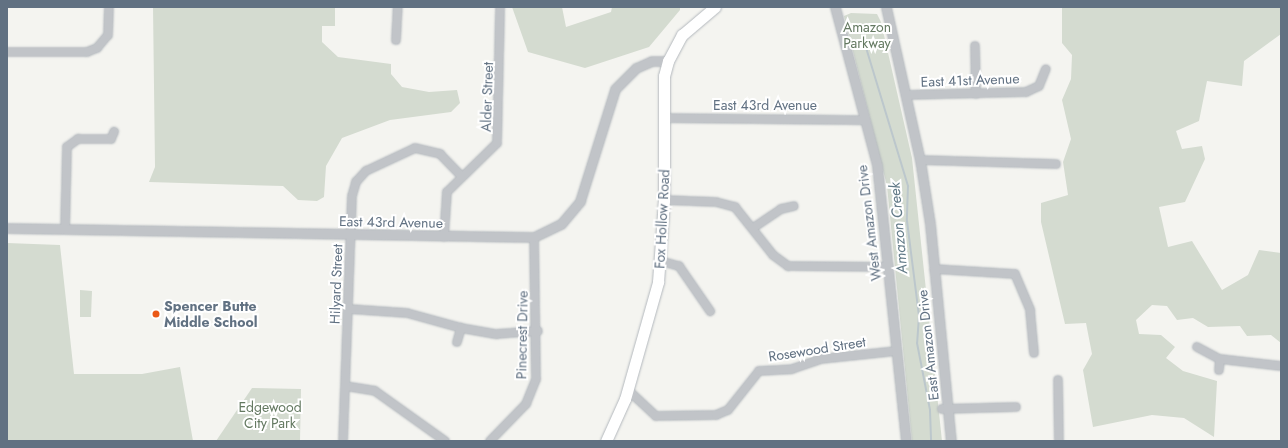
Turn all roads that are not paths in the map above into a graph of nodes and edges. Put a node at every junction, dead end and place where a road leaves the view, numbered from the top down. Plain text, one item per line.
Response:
1 (109, 7) edge
2 (398, 7) edge
3 (500, 7) edge
4 (715, 7) edge
5 (835, 7) edge
6 (886, 7) edge
7 (396, 40) dead end
8 (975, 46) dead end
9 (7, 52) edge
10 (668, 61) junction
11 (1046, 69) dead end
12 (1032, 90) junction
13 (976, 94) junction
14 (906, 95) junction
15 (1042, 95) dead end
16 (665, 118) junction
17 (865, 120) junction
18 (114, 132) dead end
19 (920, 160) junction
20 (1056, 164) dead end
21 (461, 176) junction
22 (664, 200) junction
23 (794, 206) dead end
24 (7, 228) edge
25 (753, 228) junction
26 (65, 230) junction
27 (351, 235) junction
28 (444, 237) junction
29 (534, 237) junction
30 (661, 261) junction
31 (889, 267) junction
32 (934, 269) junction
33 (349, 309) junction
34 (710, 311) dead end
35 (461, 328) junction
36 (538, 332) junction
37 (457, 342) dead end
38 (1197, 347) dead end
39 (897, 351) junction
40 (1034, 353) dead end
41 (1220, 359) junction
42 (1281, 366) edge
43 (1219, 370) dead end
44 (1058, 380) dead end
45 (345, 386) junction
46 (628, 390) junction
47 (1016, 407) dead end
48 (945, 409) junction
49 (343, 441) edge
50 (445, 441) edge
51 (490, 441) edge
52 (606, 441) edge
53 (906, 441) edge
54 (951, 441) edge
55 (1060, 441) edge

1 - 9 street
2 - 7 street
3 - 21 street, Alder Street
4 - 10 main road, Fox Hollow Road
5 - 17 street, West Amazon Drive
6 - 14 street, East Amazon Drive
8 - 13 street
10 - 16 main road, Fox Hollow Road
10 - 29 street, East 43rd Avenue
11 - 12 street, East 41st Avenue
12 - 13 street, East 41st Avenue
12 - 15 street
13 - 14 street, East 41st Avenue
14 - 19 street, East Amazon Drive
16 - 17 street, East 43rd Avenue
16 - 22 main road, Fox Hollow Road
17 - 31 street, West Amazon Drive
18 - 26 street
19 - 20 street
19 - 32 street, East Amazon Drive
21 - 27 street, Hilyard Street
21 - 28 street, Alder Street
22 - 25 street
22 - 30 main road, Fox Hollow Road
23 - 25 street
24 - 26 street, East 43rd Avenue
25 - 31 street
26 - 27 street, East 43rd Avenue
27 - 28 street, East 43rd Avenue
27 - 33 street, Hilyard Street
28 - 29 street, East 43rd Avenue
29 - 36 street, Pinecrest Drive
30 - 34 street
30 - 46 main road, Fox Hollow Road
31 - 39 street, West Amazon Drive
32 - 40 street
32 - 48 street, East Amazon Drive
33 - 35 street
33 - 45 street, Hilyard Street
35 - 36 street
35 - 37 street
36 - 51 street, Pinecrest Drive
38 - 41 street
39 - 46 street, Rosewood Street
39 - 53 street, West Amazon Drive
41 - 42 street
41 - 43 street
44 - 55 street
45 - 49 street, Hilyard Street
45 - 50 street
46 - 52 main road, Fox Hollow Road
47 - 48 street, East Amazon Drive
48 - 54 street, East Amazon Drive

